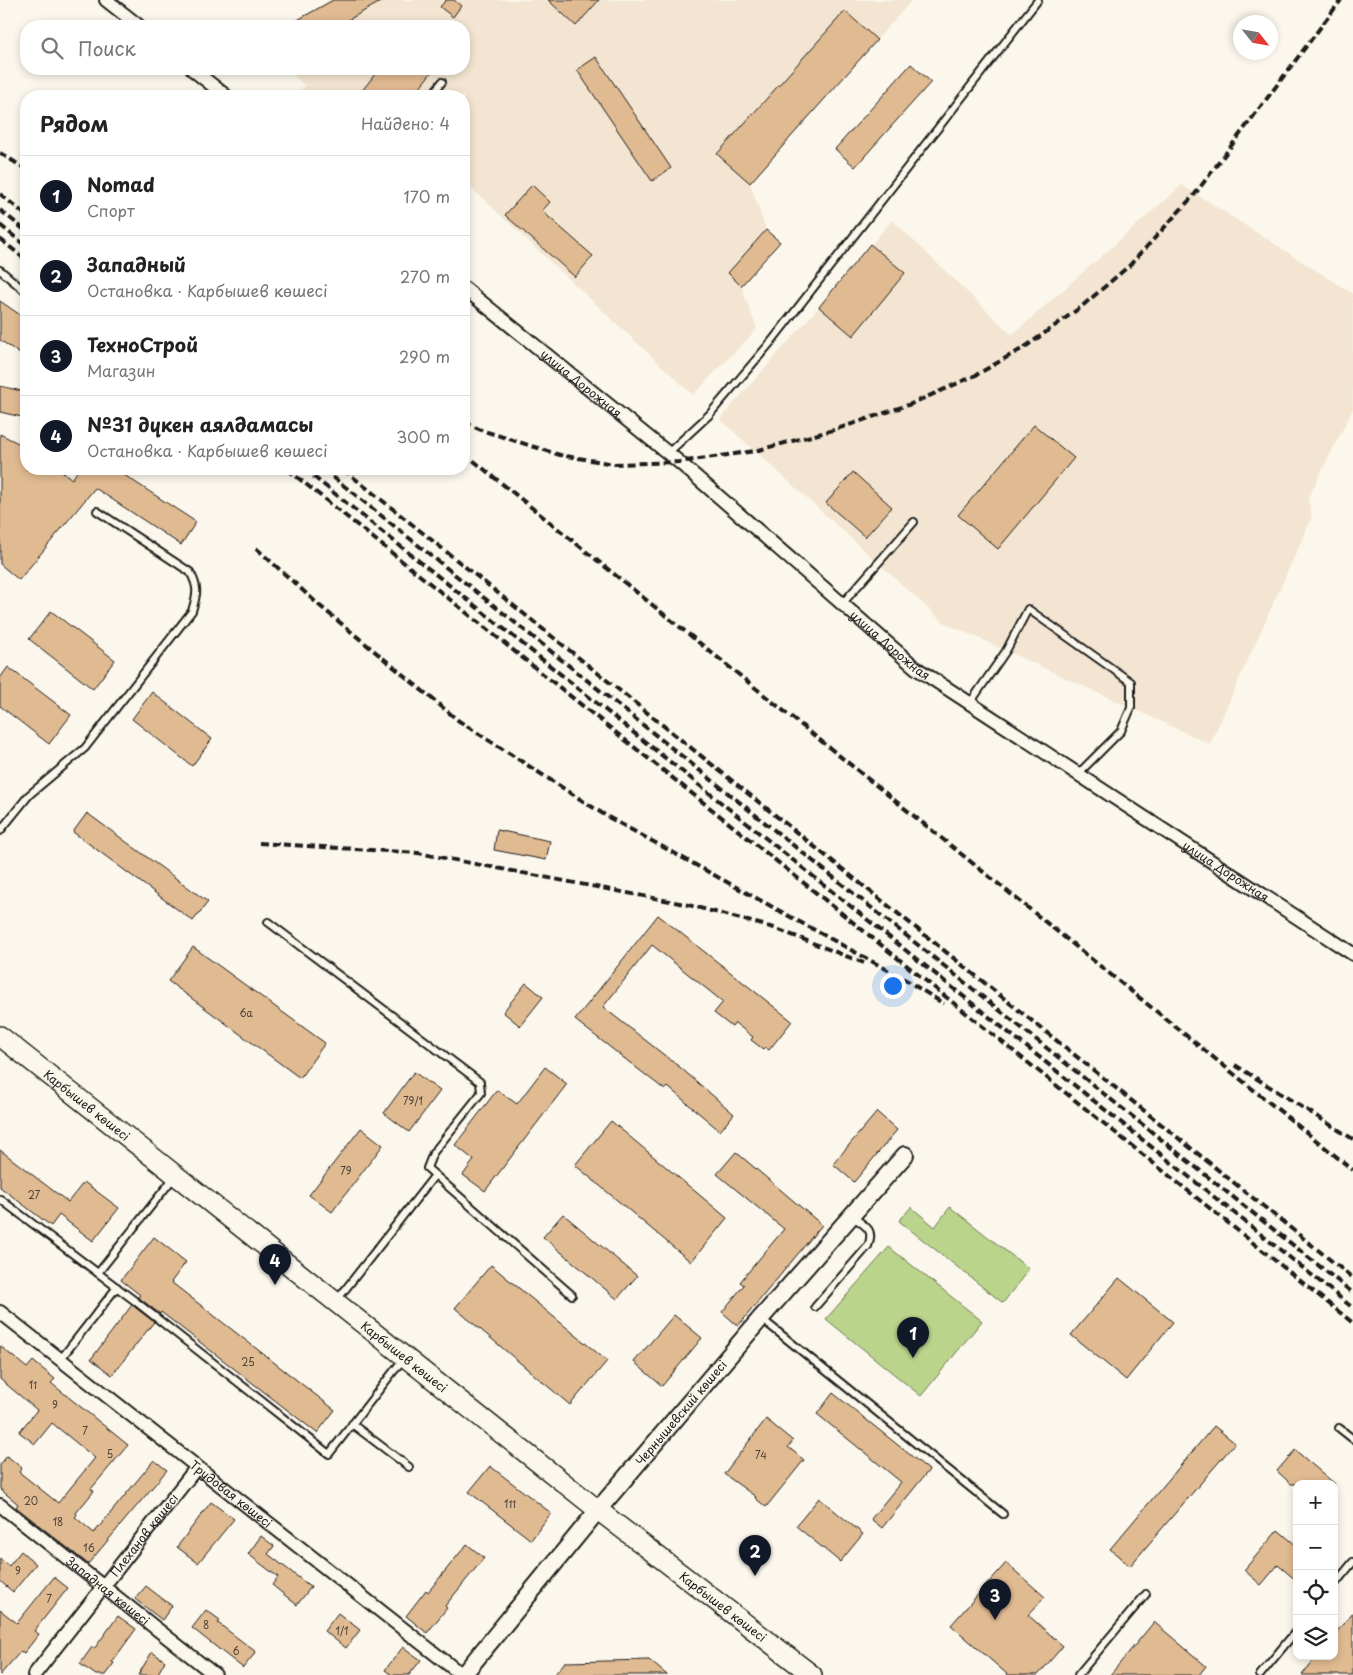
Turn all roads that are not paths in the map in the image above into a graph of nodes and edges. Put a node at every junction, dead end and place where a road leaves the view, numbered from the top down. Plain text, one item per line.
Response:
1 (106, 0) edge
2 (1038, 0) edge
3 (131, 20) edge
4 (200, 75) edge
5 (442, 82) dead end
6 (218, 90) edge
7 (435, 90) edge
8 (0, 270) edge
9 (20, 287) edge
10 (470, 293) edge
11 (668, 453) junction
12 (97, 511) dead end
13 (914, 522) dead end
14 (842, 604) junction
15 (970, 703) junction
16 (1078, 774) junction
17 (0, 831) edge
18 (268, 922) dead end
19 (1353, 954) edge
20 (0, 1036) edge
21 (905, 1155) dead end
22 (176, 1175) junction
23 (435, 1175) junction
24 (0, 1199) edge
25 (852, 1216) junction
26 (98, 1273) junction
27 (117, 1287) junction
28 (572, 1295) dead end
29 (335, 1301) junction
30 (815, 1307) dead end
31 (0, 1312) edge
32 (761, 1318) junction
33 (405, 1357) junction
34 (60, 1360) junction
35 (352, 1424) junction
36 (1339, 1428) dead end
37 (1353, 1439) edge
38 (197, 1467) junction
39 (409, 1467) dead end
40 (0, 1505) edge
41 (598, 1510) junction
42 (1003, 1514) dead end
43 (1353, 1562) edge
44 (1338, 1580) edge
45 (103, 1586) junction
46 (1146, 1594) dead end
47 (1293, 1635) edge
48 (34, 1675) edge
49 (215, 1675) edge
50 (462, 1675) edge
51 (812, 1675) edge
52 (1078, 1675) edge
53 (1260, 1675) edge

1 - 3 street
2 - 11 lane
4 - 6 street
5 - 7 lane
8 - 9 lane
10 - 11 street, улица Дорожная
11 - 14 street, улица Дорожная
12 - 17 lane
13 - 14 lane
14 - 15 street, улица Дорожная
15 - 16 street, улица Дорожная
15 - 16 lane
16 - 19 street, улица Дорожная
18 - 23 lane
20 - 22 main road, Карбышев көшесі
21 - 25 street, Чернышевский көшесі
22 - 26 lane
22 - 29 main road, Карбышев көшесі
23 - 28 lane
23 - 29 lane
24 - 26 lane
25 - 30 lane
25 - 32 street, Чернышевский көшесі
26 - 27 lane
27 - 34 lane
27 - 35 lane
29 - 33 main road, Карбышев көшесі
31 - 34 street, Трудовая көшесі
32 - 41 street, Чернышевский көшесі
32 - 42 lane
33 - 35 lane
33 - 41 main road, Карбышев көшесі
34 - 38 street, Трудовая көшесі
35 - 39 lane
36 - 37 lane
38 - 45 street, Плеханов көшесі
38 - 50 street, Трудовая көшесі
40 - 45 street, Западная көшесі
41 - 50 street, Чернышевский көшесі
41 - 51 main road, Карбышев көшесі
43 - 44 lane
45 - 48 street, Плеханов көшесі
45 - 49 street, Западная көшесі
46 - 52 lane
47 - 53 lane

